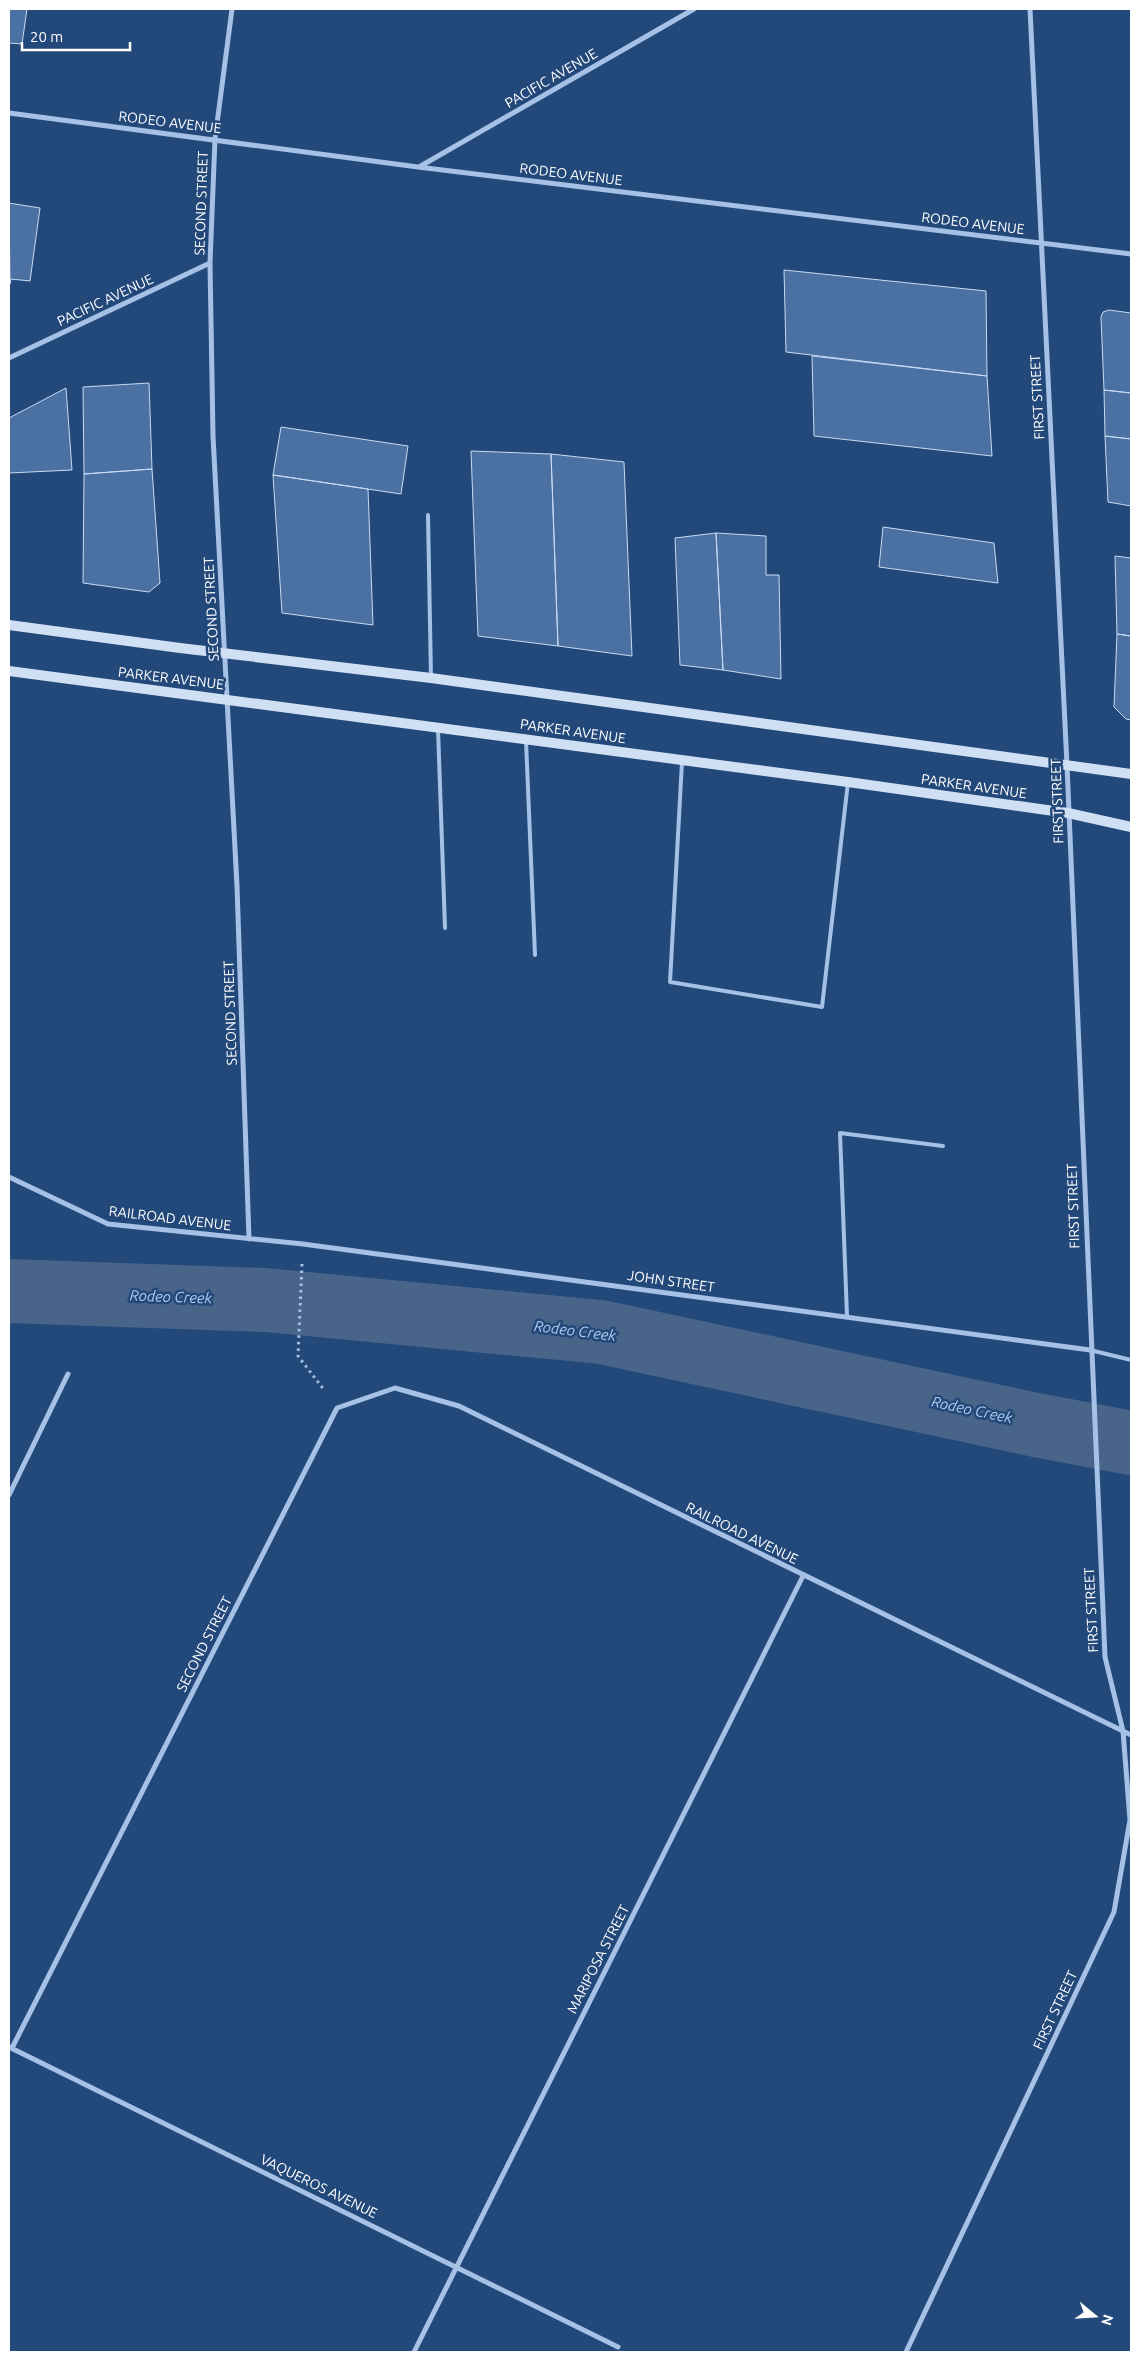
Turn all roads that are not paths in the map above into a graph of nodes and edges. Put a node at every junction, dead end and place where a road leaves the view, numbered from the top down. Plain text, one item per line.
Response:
1 (232, 9) edge
2 (694, 9) edge
3 (1030, 9) edge
4 (9, 113) edge
5 (215, 139) junction
6 (418, 167) junction
7 (1041, 243) junction
8 (1131, 254) edge
9 (210, 263) junction
10 (9, 358) edge
11 (428, 515) dead end
12 (9, 625) edge
13 (224, 654) junction
14 (9, 671) edge
15 (431, 678) junction
16 (227, 699) junction
17 (438, 728) junction
18 (526, 738) junction
19 (682, 760) junction
20 (1067, 765) junction
21 (1131, 774) edge
22 (848, 782) junction
23 (1068, 813) junction
24 (1131, 827) edge
25 (445, 928) dead end
26 (535, 955) dead end
27 (943, 1146) dead end
28 (9, 1177) edge
29 (249, 1239) junction
30 (847, 1316) junction
31 (1090, 1350) junction
32 (1131, 1360) edge
33 (68, 1374) dead end
34 (337, 1408) joint
35 (9, 1494) edge
36 (803, 1576) junction
37 (1123, 1731) junction
38 (1131, 1735) edge
39 (10, 2047) edge
40 (456, 2266) junction
41 (618, 2347) dead end
42 (414, 2352) edge
43 (906, 2352) edge

1 - 5 street, SECOND STREET
2 - 6 street, PACIFIC AVENUE
3 - 7 street, FIRST STREET
4 - 5 street, RODEO AVENUE
5 - 6 street, RODEO AVENUE
5 - 9 street, SECOND STREET
6 - 7 street, RODEO AVENUE
7 - 8 street, RODEO AVENUE
7 - 20 street, FIRST STREET
9 - 10 street, PACIFIC AVENUE
9 - 13 street, SECOND STREET
11 - 15 lane
12 - 13 main road
13 - 15 main road
13 - 16 street, SECOND STREET
14 - 16 main road, PARKER AVENUE
15 - 20 main road
16 - 17 main road, PARKER AVENUE
16 - 29 street, SECOND STREET
17 - 18 main road, PARKER AVENUE
17 - 25 lane
18 - 19 main road, PARKER AVENUE
18 - 26 lane
19 - 22 main road, PARKER AVENUE
19 - 22 lane
20 - 21 main road
20 - 23 street, FIRST STREET
22 - 23 main road, PARKER AVENUE
23 - 24 main road, PARKER AVENUE
23 - 31 street, FIRST STREET
27 - 30 lane
28 - 29 street, RAILROAD AVENUE
29 - 30 street, JOHN STREET
30 - 31 street, JOHN STREET
31 - 32 lane
31 - 37 street, FIRST STREET
33 - 35 street
34 - 36 street, RAILROAD AVENUE
34 - 39 street, SECOND STREET
36 - 37 street, RAILROAD AVENUE
36 - 40 street, MARIPOSA STREET
37 - 38 street, RAILROAD AVENUE
37 - 43 street, FIRST STREET
39 - 40 street, VAQUEROS AVENUE
40 - 41 street, VAQUEROS AVENUE
40 - 42 street, MARIPOSA STREET

